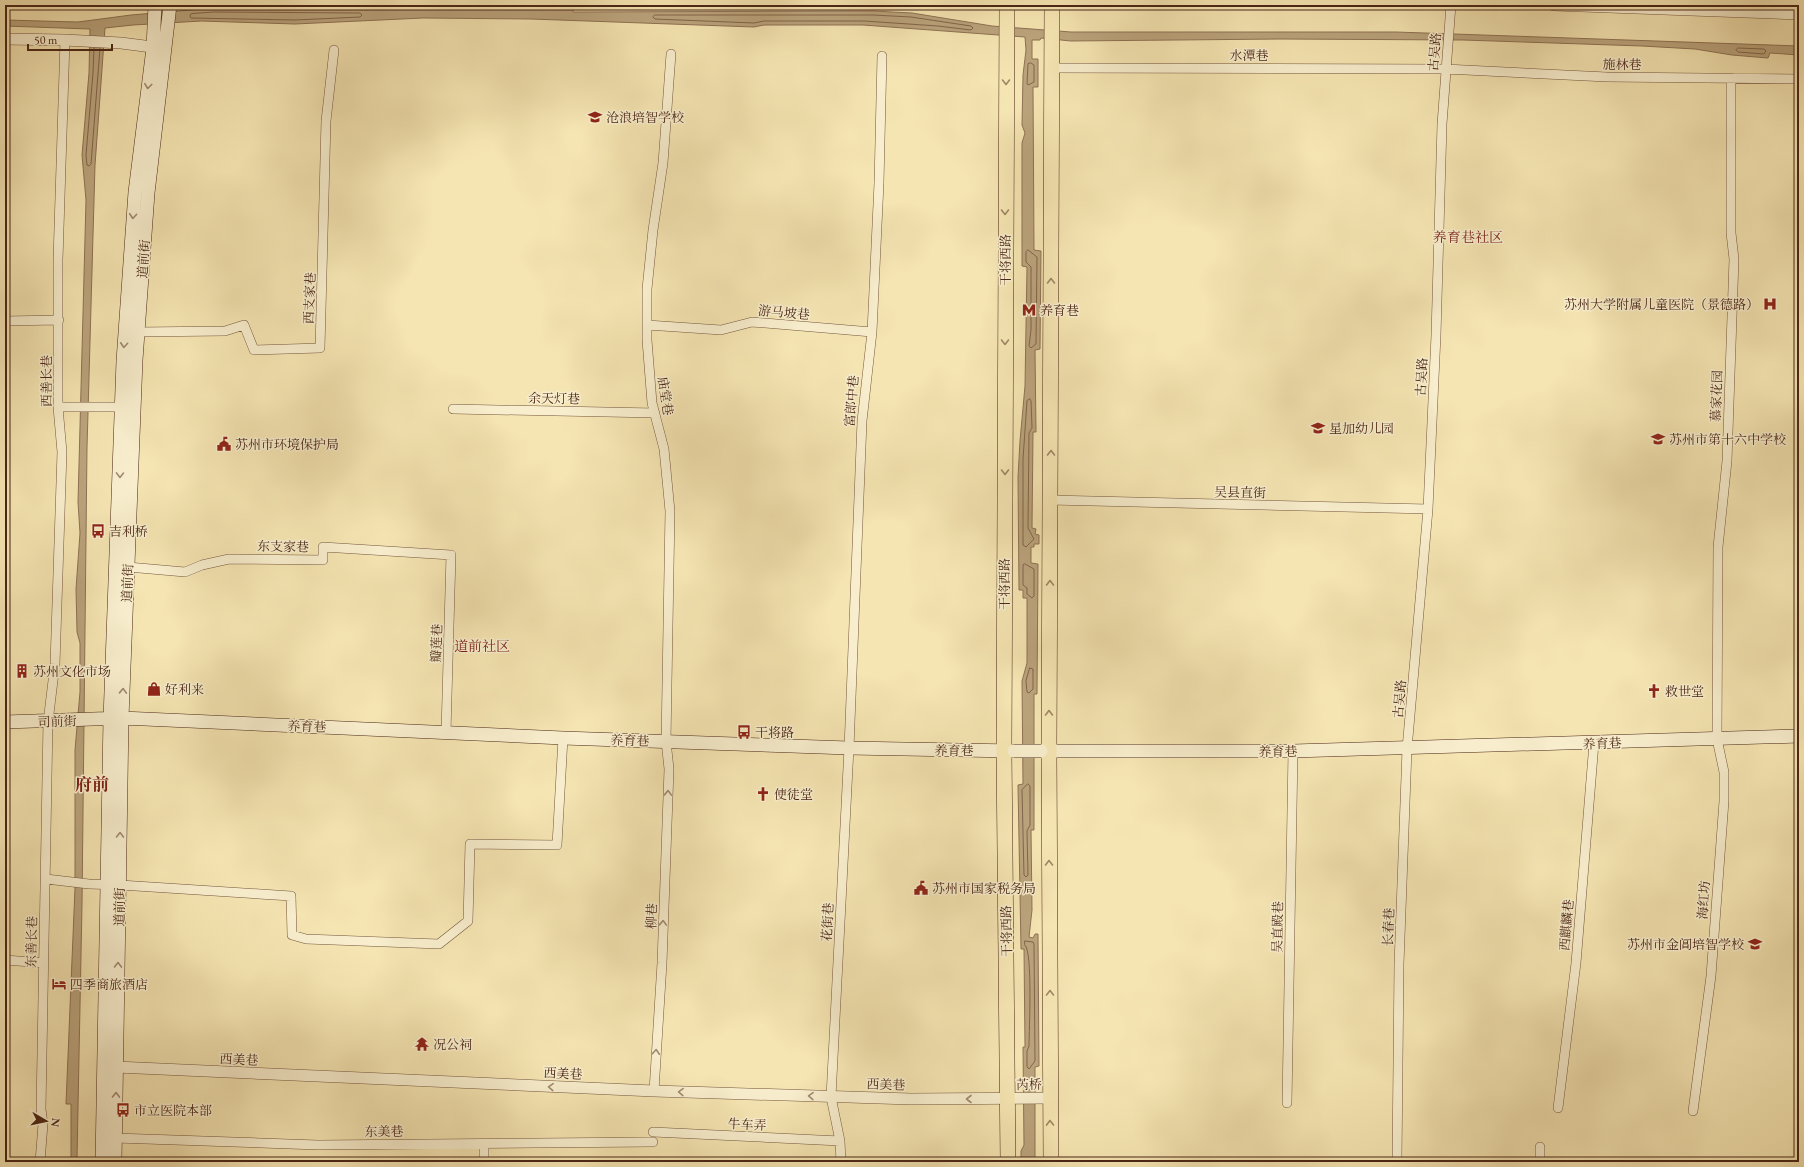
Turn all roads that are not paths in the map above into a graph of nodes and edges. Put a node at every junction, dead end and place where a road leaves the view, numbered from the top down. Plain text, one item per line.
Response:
1 (155, 5) edge
2 (170, 5) edge
3 (1007, 5) edge
4 (1052, 5) edge
5 (1451, 5) edge
6 (1554, 5) edge
7 (1708, 7) edge
8 (1799, 14) edge
9 (5, 39) edge
10 (65, 40) junction
11 (159, 48) junction
12 (334, 50) dead end
13 (671, 54) dead end
14 (882, 56) dead end
15 (1052, 68) junction
16 (1445, 69) junction
17 (1731, 78) junction
18 (1799, 79) edge
19 (59, 320) junction
20 (5, 321) edge
21 (647, 326) junction
22 (138, 332) junction
23 (872, 332) junction
24 (58, 407) junction
25 (121, 407) junction
26 (453, 409) dead end
27 (654, 413) junction
28 (1050, 500) junction
29 (1428, 509) junction
30 (451, 555) joint
31 (128, 568) junction
32 (116, 718) junction
33 (5, 722) edge
34 (48, 722) junction
35 (446, 732) junction
36 (1799, 736) edge
37 (563, 738) junction
38 (1717, 739) junction
39 (666, 742) junction
40 (1594, 743) junction
41 (849, 748) junction
42 (1407, 749) junction
43 (1009, 751) junction
44 (1293, 751) junction
45 (1045, 752) junction
46 (46, 879) junction
47 (113, 885) junction
48 (5, 960) edge
49 (44, 963) junction
50 (116, 1067) junction
51 (654, 1091) junction
52 (831, 1097) junction
53 (1045, 1098) junction
54 (1014, 1099) junction
55 (1287, 1103) dead end
56 (1558, 1108) dead end
57 (1694, 1111) dead end
58 (653, 1137) joint
59 (115, 1138) junction
60 (840, 1141) junction
61 (484, 1144) junction
62 (1540, 1147) dead end
63 (40, 1162) edge
64 (102, 1162) edge
65 (115, 1162) edge
66 (484, 1162) edge
67 (841, 1162) edge
68 (1008, 1162) edge
69 (1051, 1162) edge
70 (1397, 1162) edge
71 (1540, 1162) edge

1 - 11 main road, 道前街
2 - 11 main road, 道前街
3 -> 43 main road, 干将西路
4 - 15 main road
5 - 16 street, 古吴路
6 - 7 street
7 - 8 street
9 - 10 street
10 - 11 street
10 - 19 street, 西善长巷
11 - 22 main road, 道前街
11 -> 25 main road, 道前街
12 - 22 street, 西支家巷
13 - 21 street, 庙堂巷
14 - 23 street, 富郎中巷
15 - 16 street, 水潭巷
28 -> 15 main road
16 - 17 street, 施林巷
16 - 29 street, 古吴路
17 - 18 street, 施林巷
17 - 38 street, 慕家花园
19 - 20 street
19 - 24 street, 西善长巷
21 - 23 street, 游马坡巷
21 - 27 street, 庙堂巷
22 - 31 main road, 道前街
23 - 41 street, 富郎中巷
24 - 25 street
24 - 34 street, 西善长巷
25 -> 32 main road, 道前街
26 - 27 street, 余天灯巷
27 - 39 street, 庙堂巷
28 - 29 street, 吴县直街
45 -> 28 main road
29 - 42 street, 古吴路
30 - 31 street, 东支家巷
30 - 35 street, 瓣莲巷
32 -> 31 main road, 道前街
32 - 34 main road, 司前街
32 - 35 main road, 养育巷
32 - 47 main road, 道前街
33 - 34 main road, 司前街
34 - 46 street, 东善长巷
35 - 37 main road, 养育巷
36 - 38 main road, 养育巷
37 - 39 main road, 养育巷
37 - 47 street
38 - 40 main road, 养育巷
38 - 57 street, 海红坊
39 - 41 main road, 养育巷
51 -> 39 street, 柳巷
40 - 42 main road, 养育巷
40 - 56 street, 西麒麟巷
41 - 43 main road, 养育巷
41 - 52 street, 花街巷
42 - 44 main road, 养育巷
42 - 70 street, 长春巷
43 - 45 main road, 养育巷, bridge
43 - 54 main road, 干将西路
44 - 45 main road, 养育巷
44 - 55 street, 吴直殿巷
53 -> 45 main road
46 - 47 street
46 - 49 street, 东善长巷
50 -> 47 main road, 道前街
47 - 64 main road, 道前街
48 - 49 street
49 - 63 street, 东善长巷
51 -> 50 street, 西美巷
59 -> 50 main road, 道前街
52 -> 51 street, 西美巷
54 -> 52 street, 西美巷
52 - 60 street, 花街巷
53 - 54 street, 芮桥
69 -> 53 main road
54 - 68 main road, 干将西路
58 - 60 street, 牛车弄
58 - 61 street, 东美巷
59 - 61 street, 东美巷
59 - 65 main road, 道前街
60 - 67 street, 花街巷
61 - 66 street
62 - 71 street

